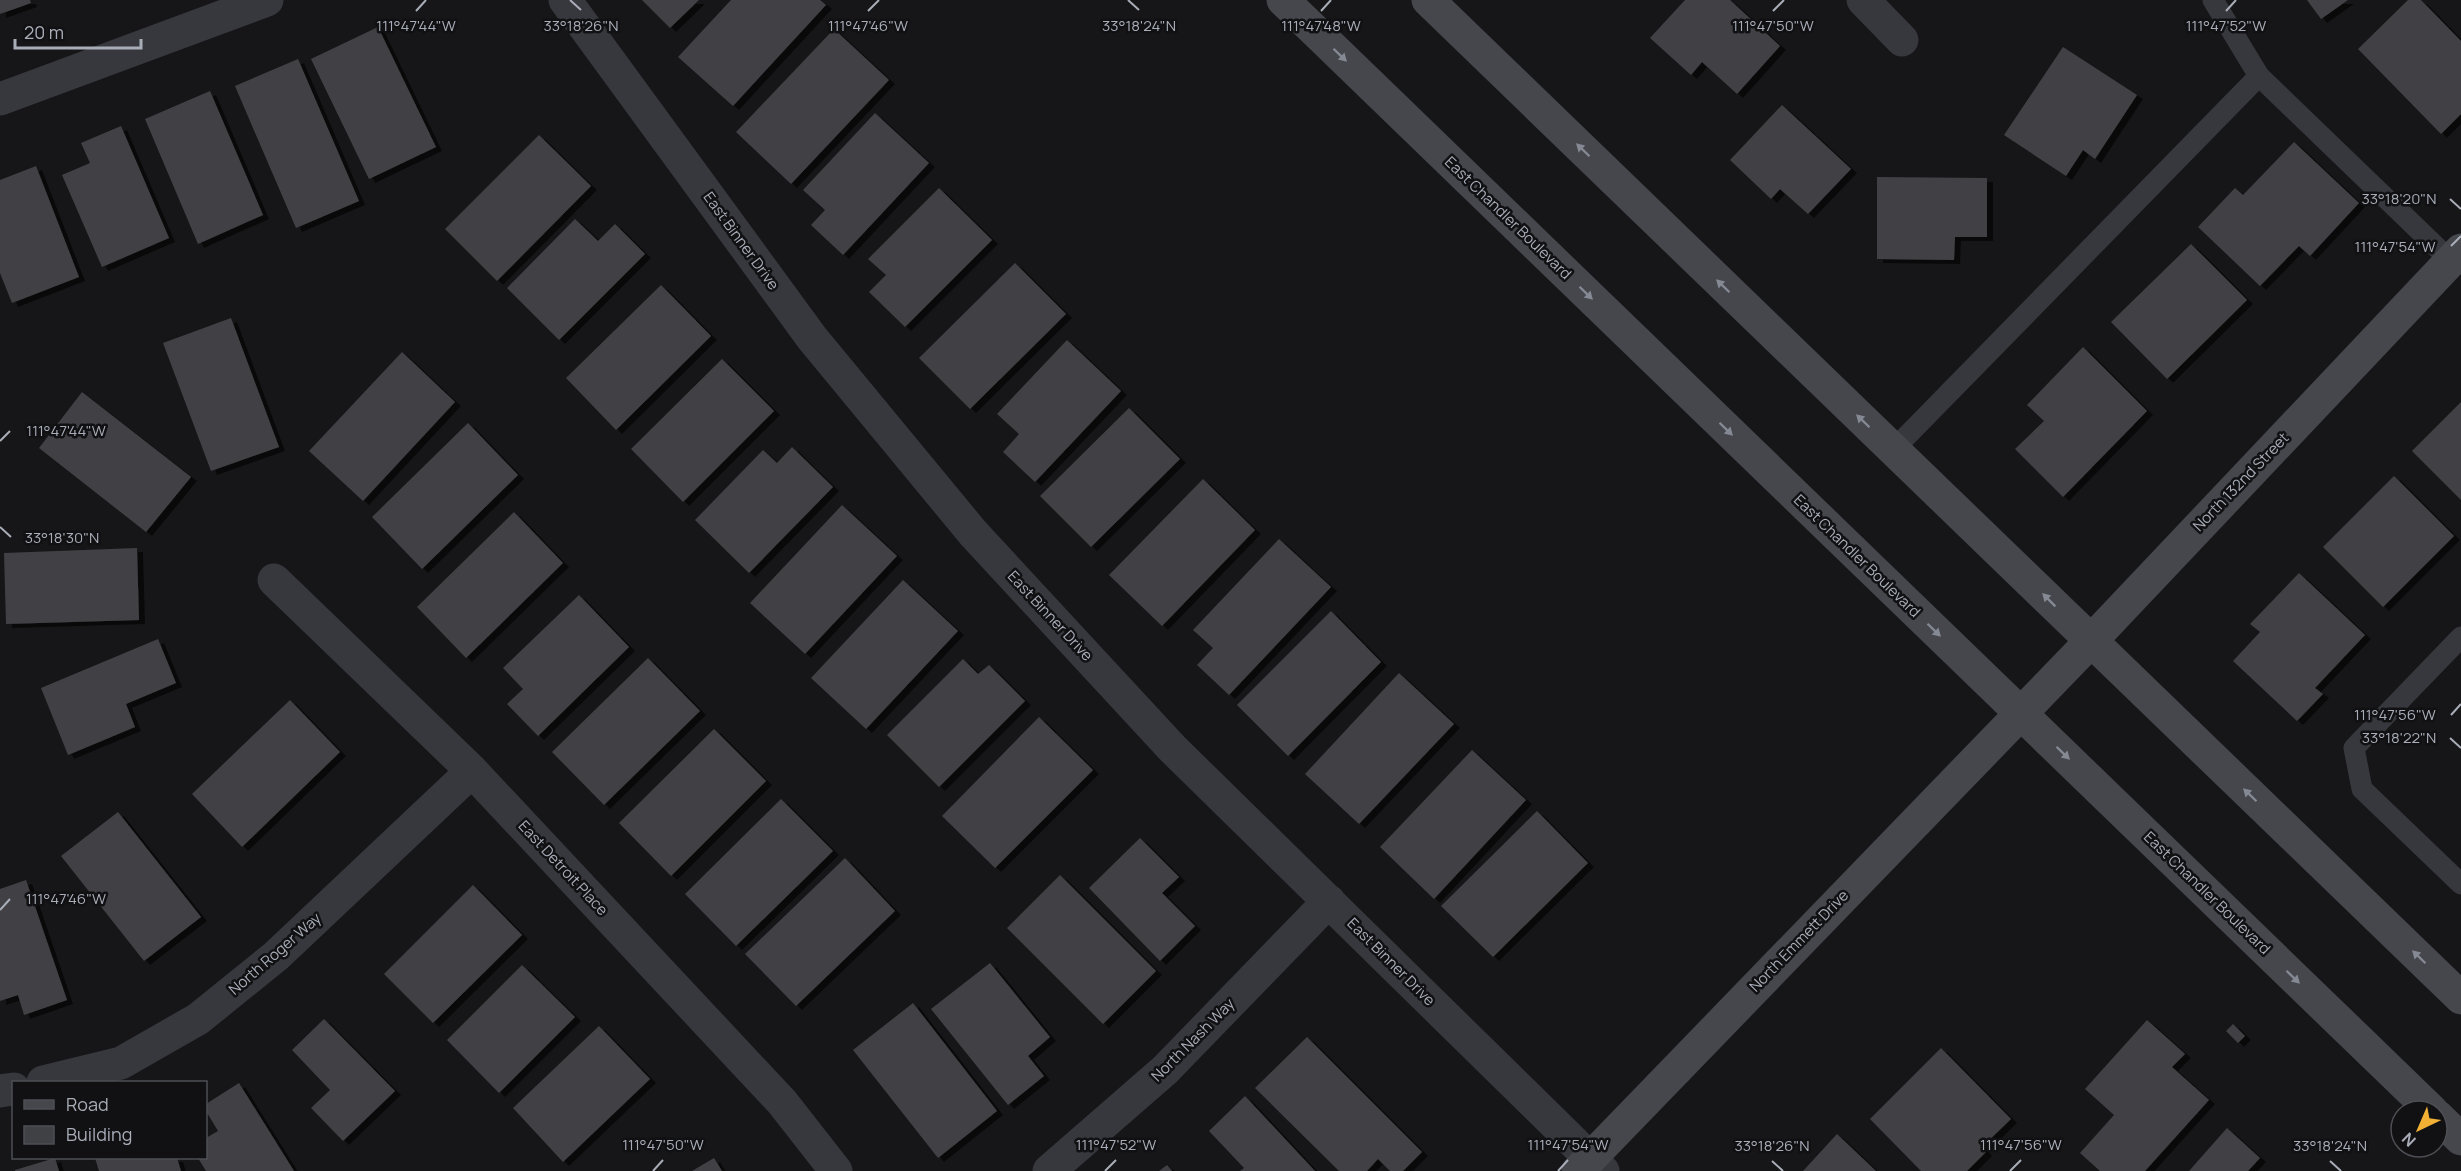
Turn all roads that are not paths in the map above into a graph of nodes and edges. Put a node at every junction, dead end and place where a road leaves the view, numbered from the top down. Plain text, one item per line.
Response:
1 (267, 0) edge
2 (565, 0) edge
3 (1283, 0) edge
4 (1428, 0) edge
5 (1863, 0) edge
6 (2213, 0) edge
7 (1902, 40) dead end
8 (2259, 76) junction
9 (0, 99) edge
10 (2456, 256) edge
11 (1893, 450) junction
12 (274, 580) dead end
13 (2461, 637) edge
14 (2090, 642) junction
15 (2020, 712) junction
16 (472, 771) junction
17 (2461, 884) edge
18 (1329, 901) junction
19 (2461, 998) edge
20 (52, 1081) edge
21 (2420, 1099) edge
22 (2449, 1128) edge
23 (2461, 1139) edge
24 (1591, 1167) edge
25 (836, 1171) edge
26 (1049, 1171) edge

1 - 9 street
2 - 18 street, East Binner Drive
3 -> 15 main road, East Chandler Boulevard
11 -> 4 main road
5 - 7 street
6 - 8 lane
8 - 10 lane
8 - 11 lane
10 - 14 main road, North 132nd Street
14 -> 11 main road
12 - 16 street, East Detroit Place
13 - 17 lane
14 - 15 main road, North 132nd Street
19 -> 14 main road
15 -> 21 main road, East Chandler Boulevard
15 - 24 main road, North Emmett Drive
16 - 20 street, North Roger Way
16 - 25 street, East Detroit Place
18 - 24 street, East Binner Drive
18 - 26 street, North Nash Way
22 - 23 main road

